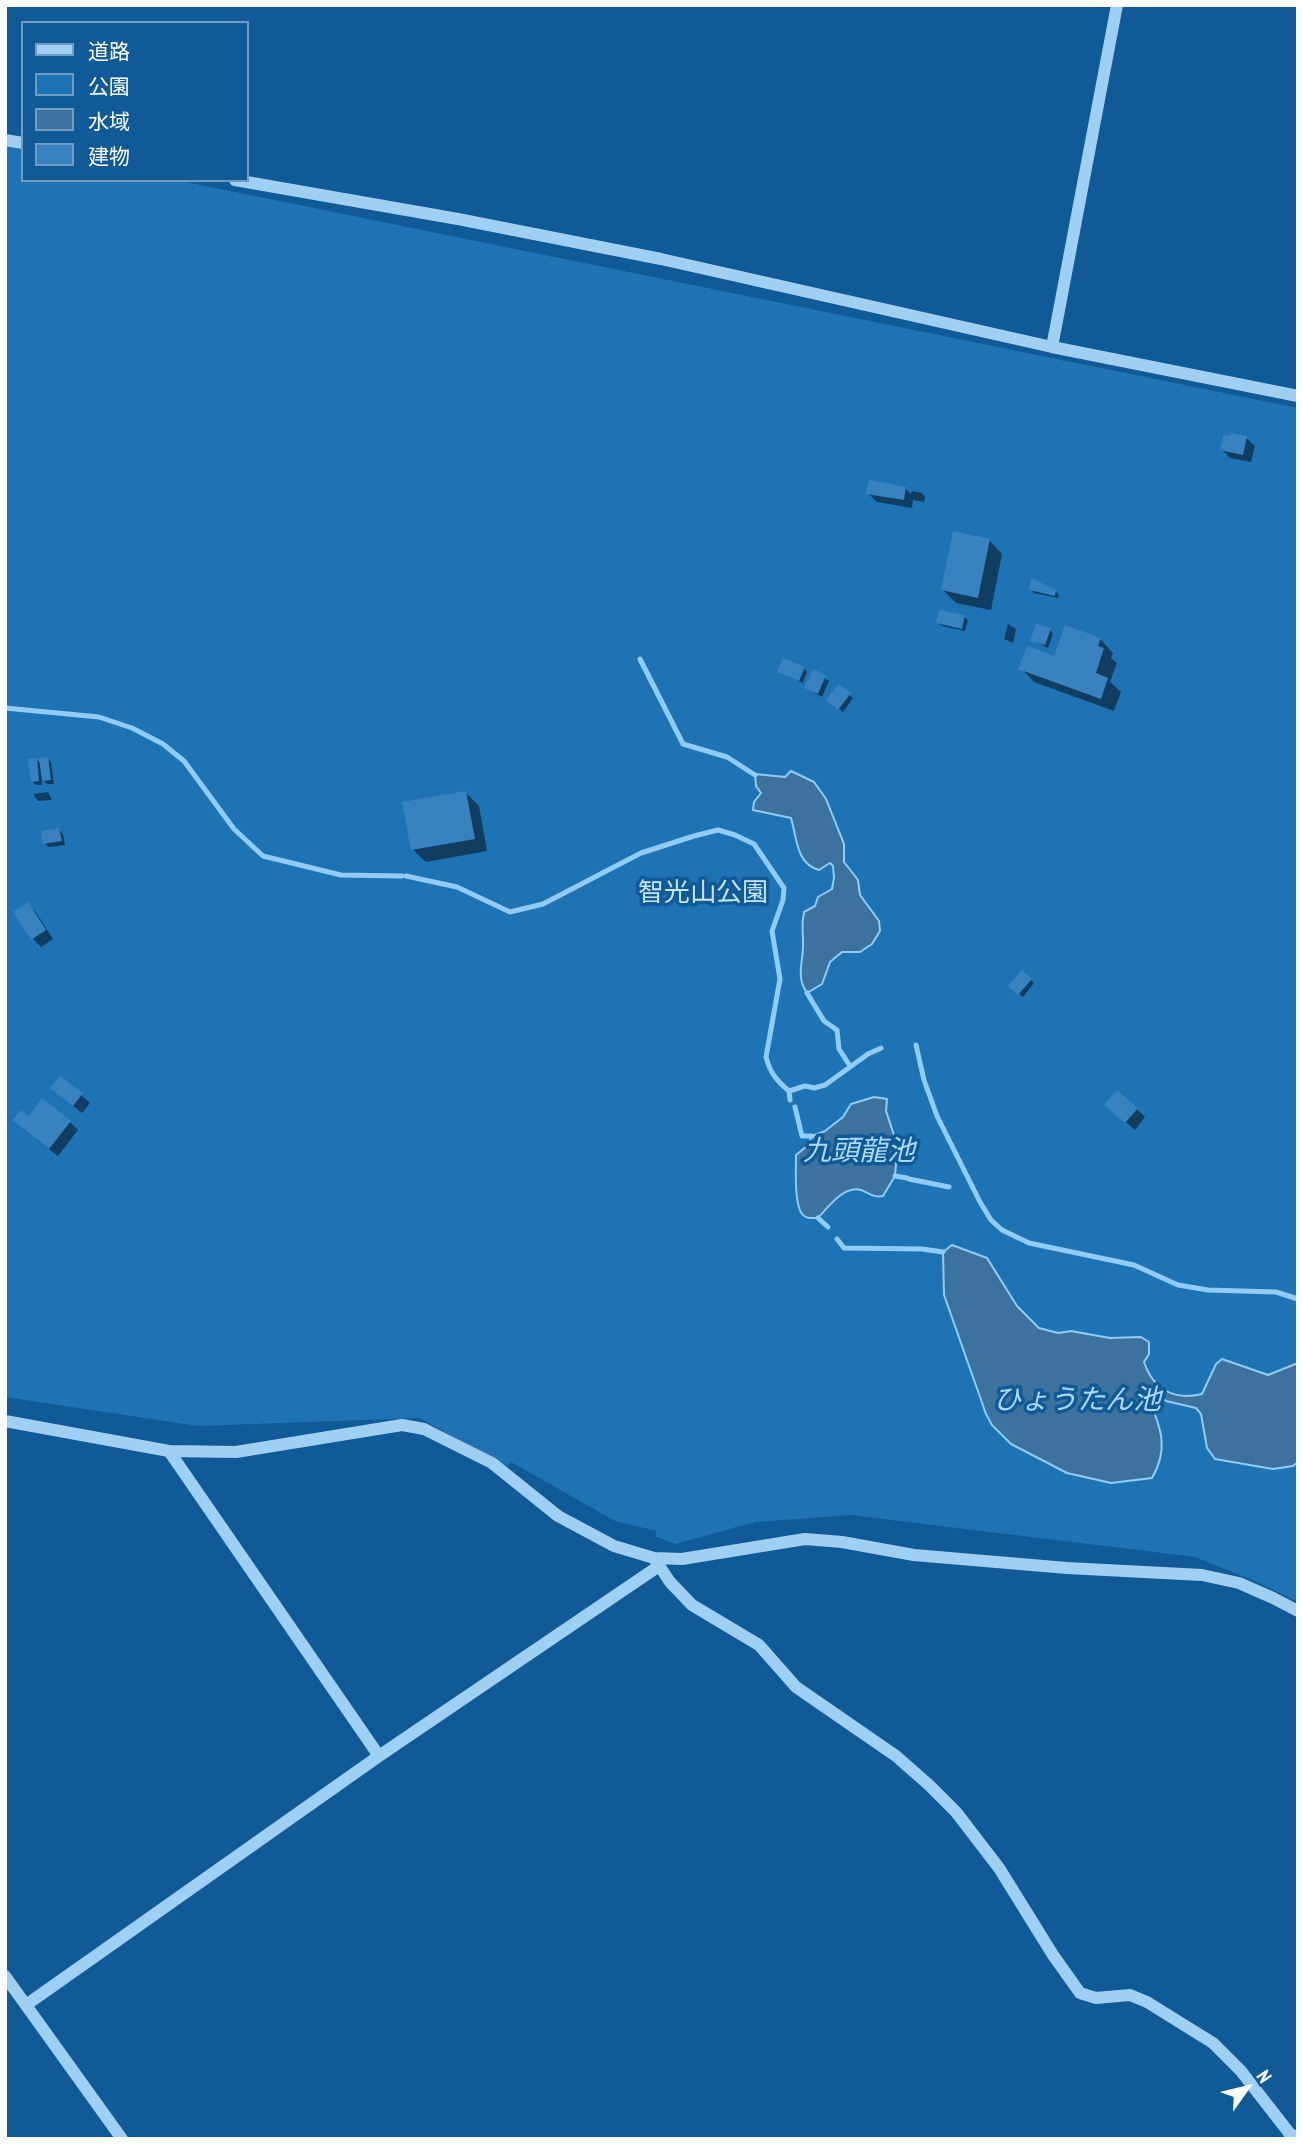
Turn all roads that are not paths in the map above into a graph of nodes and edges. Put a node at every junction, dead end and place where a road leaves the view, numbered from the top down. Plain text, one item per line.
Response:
1 (1117, 5) edge
2 (246, 182) edge
3 (1052, 347) junction
4 (1298, 396) edge
5 (5, 1421) edge
6 (169, 1451) junction
7 (656, 1562) junction
8 (1298, 1612) edge
9 (379, 1756) junction
10 (5, 1976) edge
11 (26, 2005) junction
12 (1298, 2137) edge
13 (122, 2139) edge

1 - 3 street
2 - 3 street
3 - 4 street
5 - 6 street
6 - 7 street
6 - 9 street
7 - 8 street
7 - 9 street
7 - 12 street
9 - 11 street
10 - 11 street
11 - 13 street

